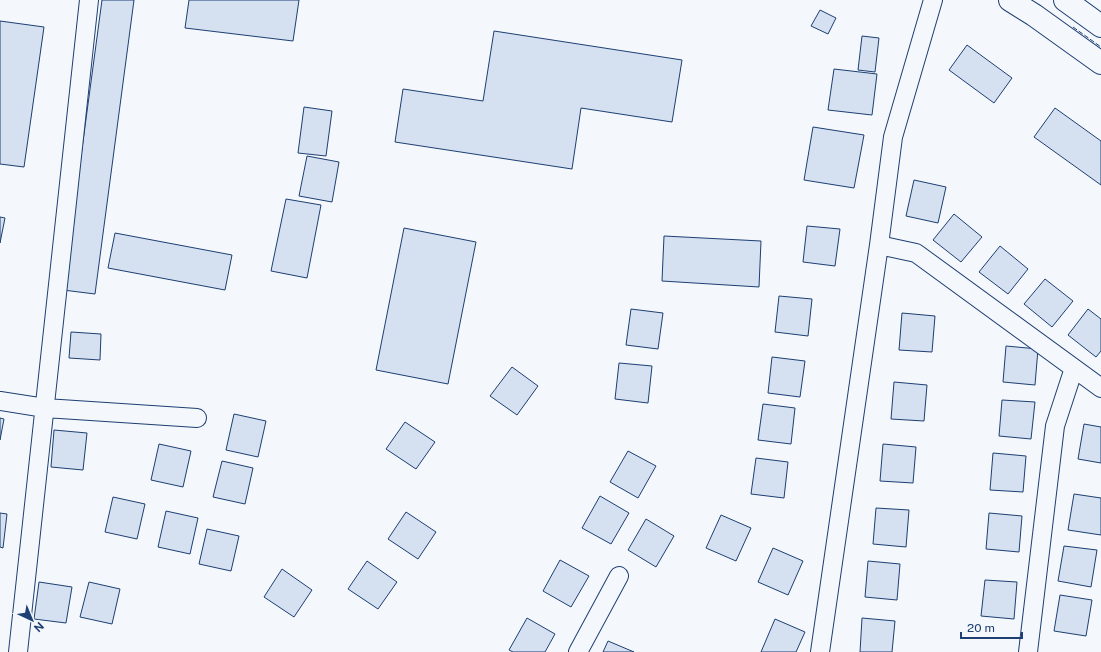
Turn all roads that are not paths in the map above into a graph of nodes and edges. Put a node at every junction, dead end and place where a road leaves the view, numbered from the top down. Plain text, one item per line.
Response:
1 (89, 0) edge
2 (933, 0) edge
3 (1010, 0) edge
4 (1065, 0) edge
5 (1101, 26) edge
6 (1101, 63) edge
7 (879, 245) junction
8 (1074, 368) junction
9 (1101, 388) edge
10 (0, 401) edge
11 (45, 408) junction
12 (197, 418) dead end
13 (619, 576) dead end
14 (18, 652) edge
15 (578, 652) edge
16 (820, 652) edge
17 (1028, 652) edge

1 - 11 street
2 - 7 street
3 - 6 main road
4 - 5 main road
7 - 8 street
7 - 16 street
8 - 9 street
8 - 17 street
10 - 11 street
11 - 12 street
11 - 14 street
13 - 15 street

